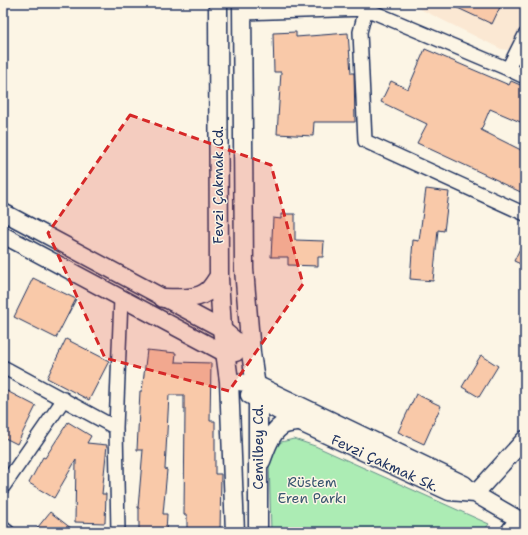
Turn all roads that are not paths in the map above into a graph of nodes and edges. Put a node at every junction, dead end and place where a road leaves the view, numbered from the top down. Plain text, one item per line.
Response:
1 (218, 3) edge
2 (366, 6) edge
3 (242, 8) edge
4 (525, 35) edge
5 (508, 68) junction
6 (525, 77) edge
7 (3, 212) edge
8 (525, 214) edge
9 (3, 235) edge
10 (219, 276) junction
11 (121, 298) junction
12 (162, 298) junction
13 (222, 329) junction
14 (252, 358) junction
15 (3, 367) edge
16 (227, 367) junction
17 (257, 392) junction
18 (64, 399) junction
19 (298, 422) junction
20 (116, 428) junction
21 (525, 439) edge
22 (258, 467) junction
23 (3, 487) edge
24 (475, 494) junction
25 (521, 520) edge
26 (3, 528) edge
27 (8, 532) edge
28 (118, 532) edge
29 (235, 532) edge
30 (258, 532) edge
31 (507, 532) edge

1 - 10 main road, Fevzi Çakmak Cd.
2 - 3 street
2 - 5 street
2 - 8 street
3 - 14 main road, Fevzi Çakmak Cd.
4 - 5 street
5 - 6 street
7 - 12 street
9 - 11 street
10 - 12 main road
10 - 13 main road, Fevzi Çakmak Cd.
11 - 16 street
11 - 20 street
12 - 13 street
13 - 14 street
13 - 16 main road, Fevzi Çakmak Cd.
14 - 16 street
14 - 17 main road, Cemilbey Cd.
15 - 18 street
16 - 17 street
16 - 29 main road, Cemilbey Cd.
17 - 19 street, Fevzi Çakmak Sk.
17 - 22 main road, Cemilbey Cd.
17 - 24 street
18 - 20 street
18 - 23 street
19 - 22 main road
19 - 24 street, Fevzi Çakmak Sk.
20 - 28 street
21 - 24 street
22 - 30 main road, Cemilbey Cd.
24 - 25 street
25 - 31 street
26 - 27 street

